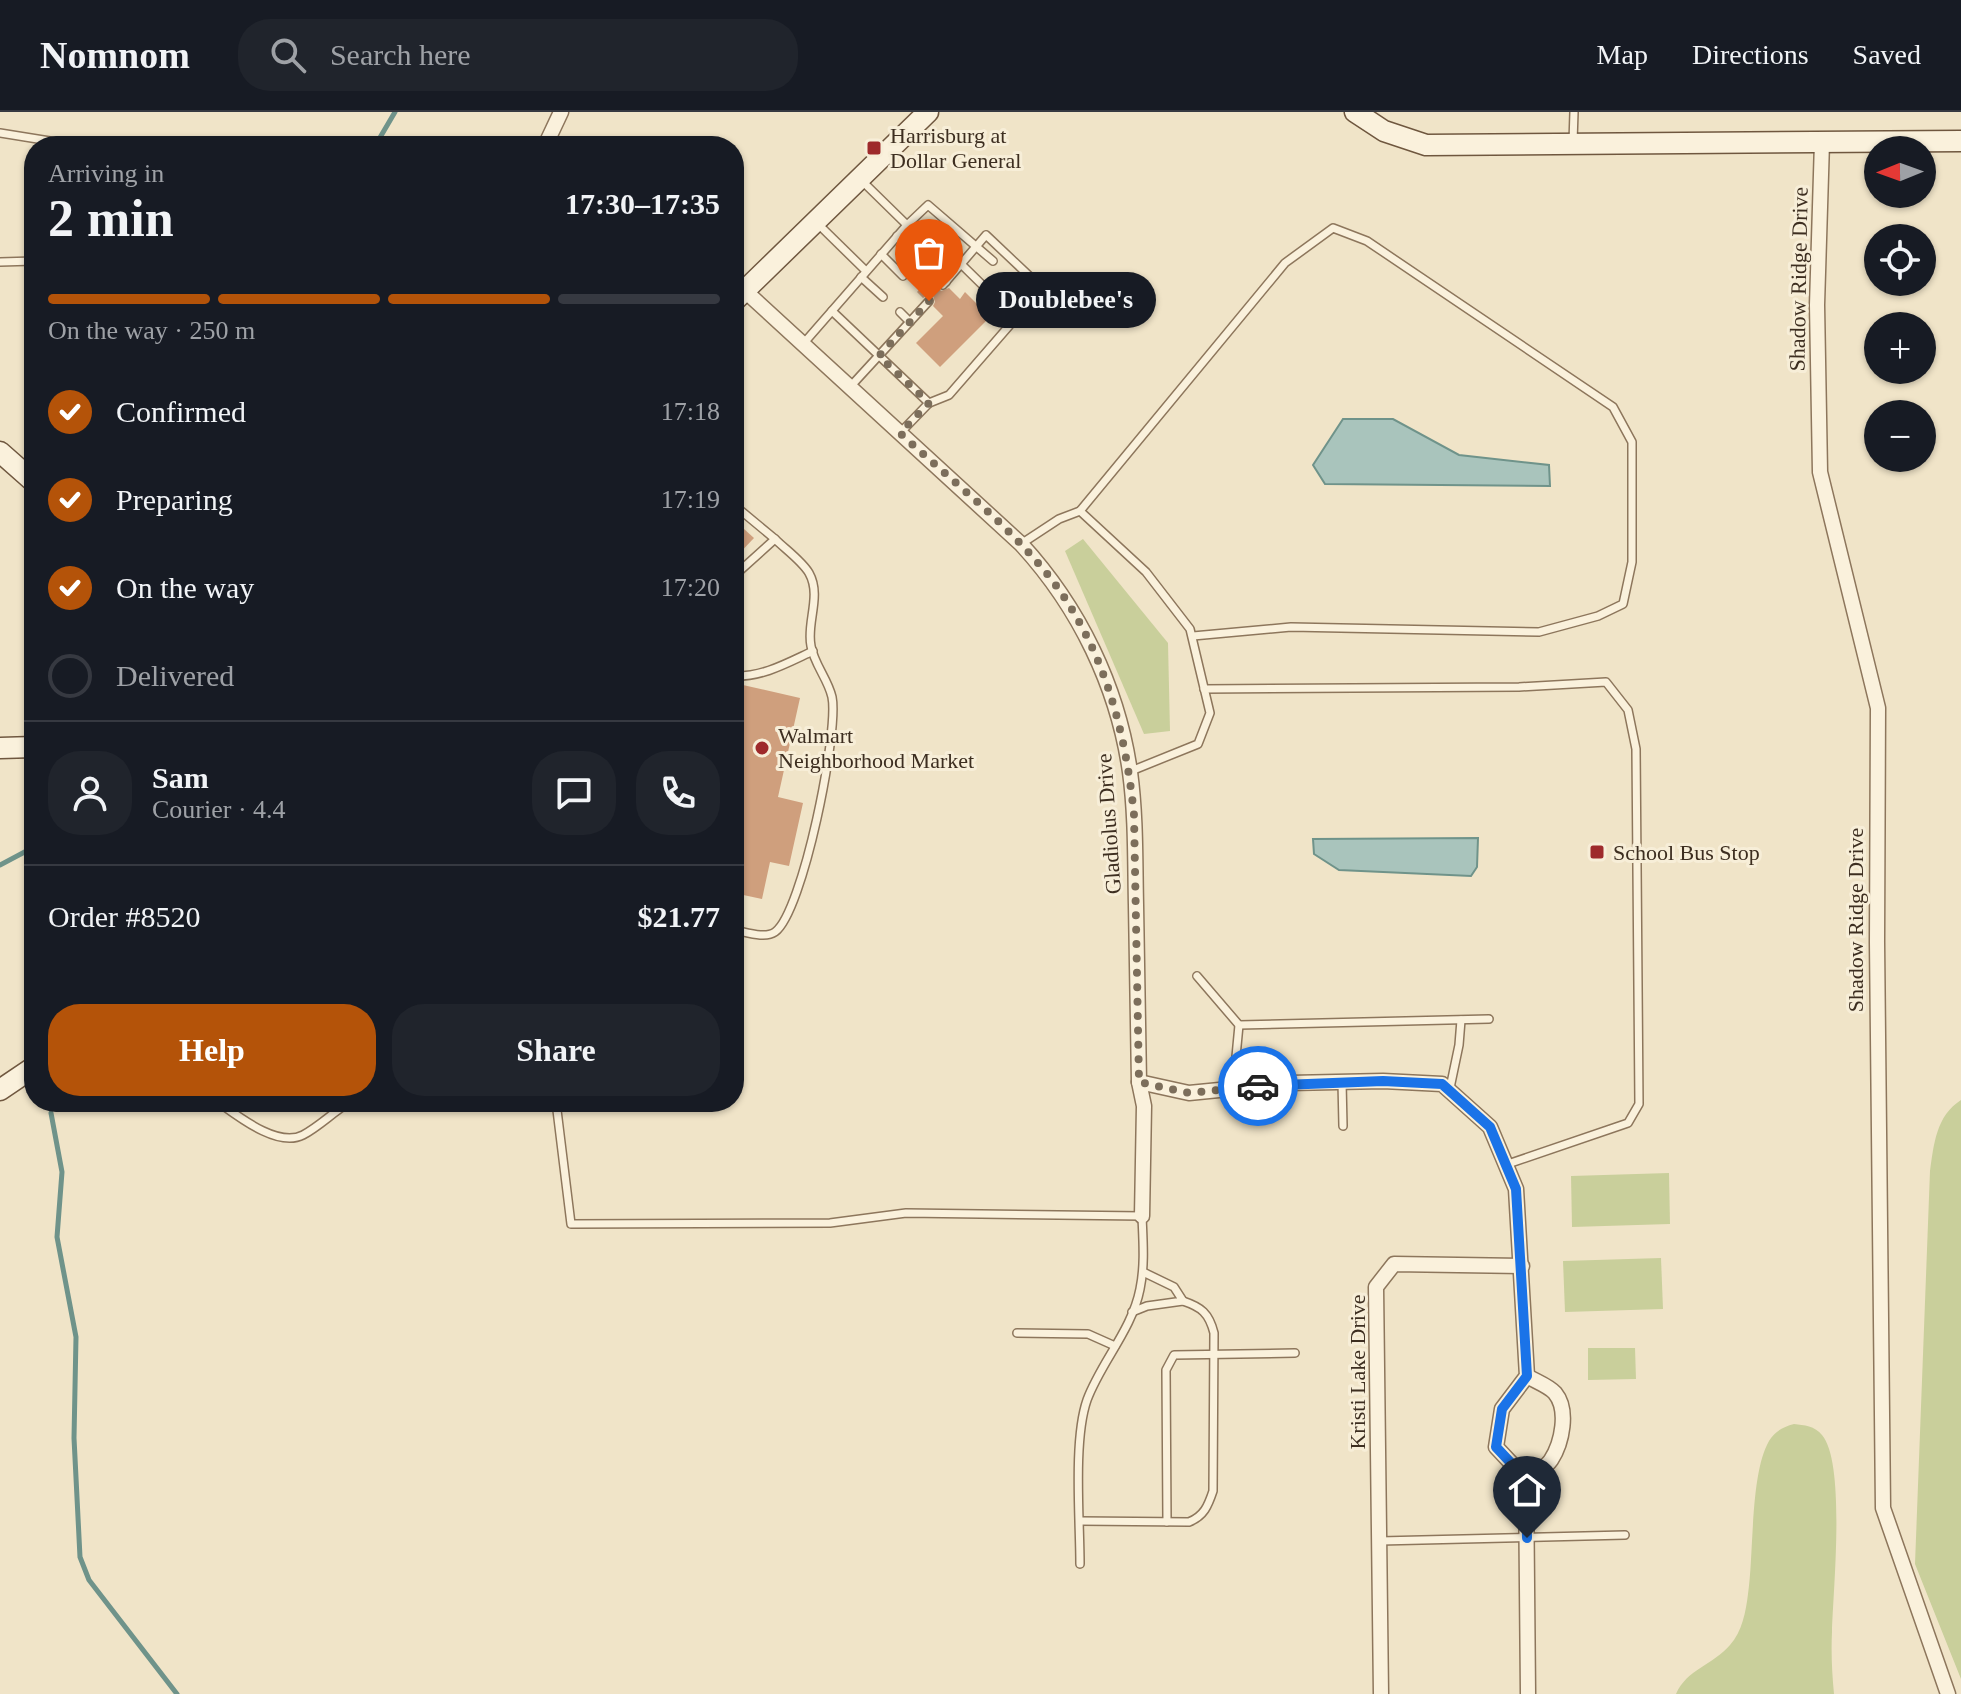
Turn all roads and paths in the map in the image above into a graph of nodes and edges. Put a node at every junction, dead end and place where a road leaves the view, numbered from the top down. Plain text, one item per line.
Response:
1 (561, 112) edge
2 (1355, 112) edge
3 (1574, 112) edge
4 (917, 115) edge
5 (0, 133) edge
6 (550, 136) edge
7 (24, 137) edge
8 (1961, 141) edge
9 (1822, 142) junction
10 (1573, 146) junction
11 (858, 178) junction
12 (815, 221) junction
13 (907, 225) junction
14 (897, 236) junction
15 (975, 247) junction
16 (881, 254) junction
17 (919, 257) dead end
18 (24, 261) edge
19 (993, 261) dead end
20 (0, 262) edge
21 (961, 264) junction
22 (936, 273) dead end
23 (864, 274) junction
24 (903, 276) dead end
25 (1016, 281) dead end
26 (744, 290) edge
27 (883, 297) dead end
28 (744, 299) edge
29 (1034, 299) junction
30 (929, 301) dead end
31 (832, 311) junction
32 (900, 312) dead end
33 (1017, 319) junction
34 (910, 322) junction
35 (803, 344) junction
36 (879, 356) junction
37 (850, 387) junction
38 (929, 403) junction
39 (900, 433) junction
40 (0, 452) edge
41 (24, 473) edge
42 (1080, 511) junction
43 (744, 513) edge
44 (775, 539) junction
45 (1021, 544) junction
46 (744, 567) edge
47 (1193, 636) junction
48 (813, 651) junction
49 (744, 676) edge
50 (1204, 689) junction
51 (24, 747) edge
52 (0, 748) edge
53 (1130, 772) junction
54 (744, 932) edge
55 (1197, 976) dead end
56 (1489, 1019) dead end
57 (1461, 1020) junction
58 (1239, 1025) junction
59 (24, 1074) edge
60 (1139, 1082) junction
61 (1342, 1082) junction
62 (1233, 1088) junction
63 (0, 1090) edge
64 (1449, 1090) junction
65 (234, 1112) edge
66 (336, 1112) edge
67 (557, 1112) edge
68 (1343, 1126) dead end
69 (1505, 1165) junction
70 (1142, 1216) junction
71 (1522, 1266) junction
72 (1143, 1272) junction
73 (1183, 1301) junction
74 (1132, 1312) junction
75 (1017, 1333) dead end
76 (1115, 1346) junction
77 (1295, 1353) dead end
78 (1214, 1355) junction
79 (1527, 1376) junction
80 (1526, 1479) junction
81 (1080, 1521) junction
82 (1167, 1522) junction
83 (1625, 1535) dead end
84 (1527, 1538) junction
85 (1380, 1541) junction
86 (1080, 1564) dead end
87 (1381, 1694) edge
88 (1528, 1694) edge
89 (1948, 1694) edge

1 - 6 street
2 - 10 street
3 - 10 lane
4 - 11 street
5 - 7 lane
8 - 9 street
9 - 10 street
9 - 89 street, Shadow Ridge Drive
11 - 12 street
11 - 13 lane
12 - 23 lane
12 - 26 street
13 - 14 lane
13 - 15 lane
14 - 16 lane
14 - 17 lane
15 - 19 lane
15 - 21 lane
15 - 29 lane
16 - 23 lane
16 - 24 lane
18 - 20 lane
21 - 22 lane
21 - 33 lane
23 - 27 lane
23 - 31 lane
25 - 29 lane
28 - 35 street, Gladiolus Drive
29 - 33 lane
30 - 34 lane
31 - 35 lane
31 - 36 lane
32 - 34 lane
33 - 38 lane
34 - 36 lane
35 - 37 street, Gladiolus Drive
36 - 37 lane
36 - 38 lane
37 - 39 street, Gladiolus Drive
38 - 39 lane
39 - 45 street, Gladiolus Drive
40 - 41 street
42 - 45 lane
42 - 47 lane
42 - 47 lane
43 - 44 lane
44 - 46 lane
44 - 48 lane
45 - 53 street, Gladiolus Drive
47 - 50 lane
48 - 49 lane
48 - 54 lane
50 - 53 lane
50 - 69 lane
51 - 52 street
53 - 60 street, Gladiolus Drive
55 - 58 lane
56 - 57 lane
57 - 58 lane
57 - 64 lane
58 - 62 lane
59 - 63 street
60 - 62 street
60 - 70 street, Gladiolus Drive
61 - 62 street
61 - 64 street
61 - 68 lane
64 - 69 street
65 - 66 lane
67 - 70 lane
69 - 71 street
70 - 72 lane
71 - 79 street
71 - 85 street, Kristi Lake Drive
72 - 73 lane
72 - 74 lane
73 - 74 lane
73 - 78 lane
74 - 76 lane
75 - 76 lane
76 - 81 lane
77 - 78 lane
78 - 82 lane
78 - 82 lane
79 - 80 street
79 - 80 street
80 - 84 street
81 - 82 lane
81 - 86 lane
83 - 84 lane
84 - 85 lane
84 - 88 street
85 - 87 street, Kristi Lake Drive

